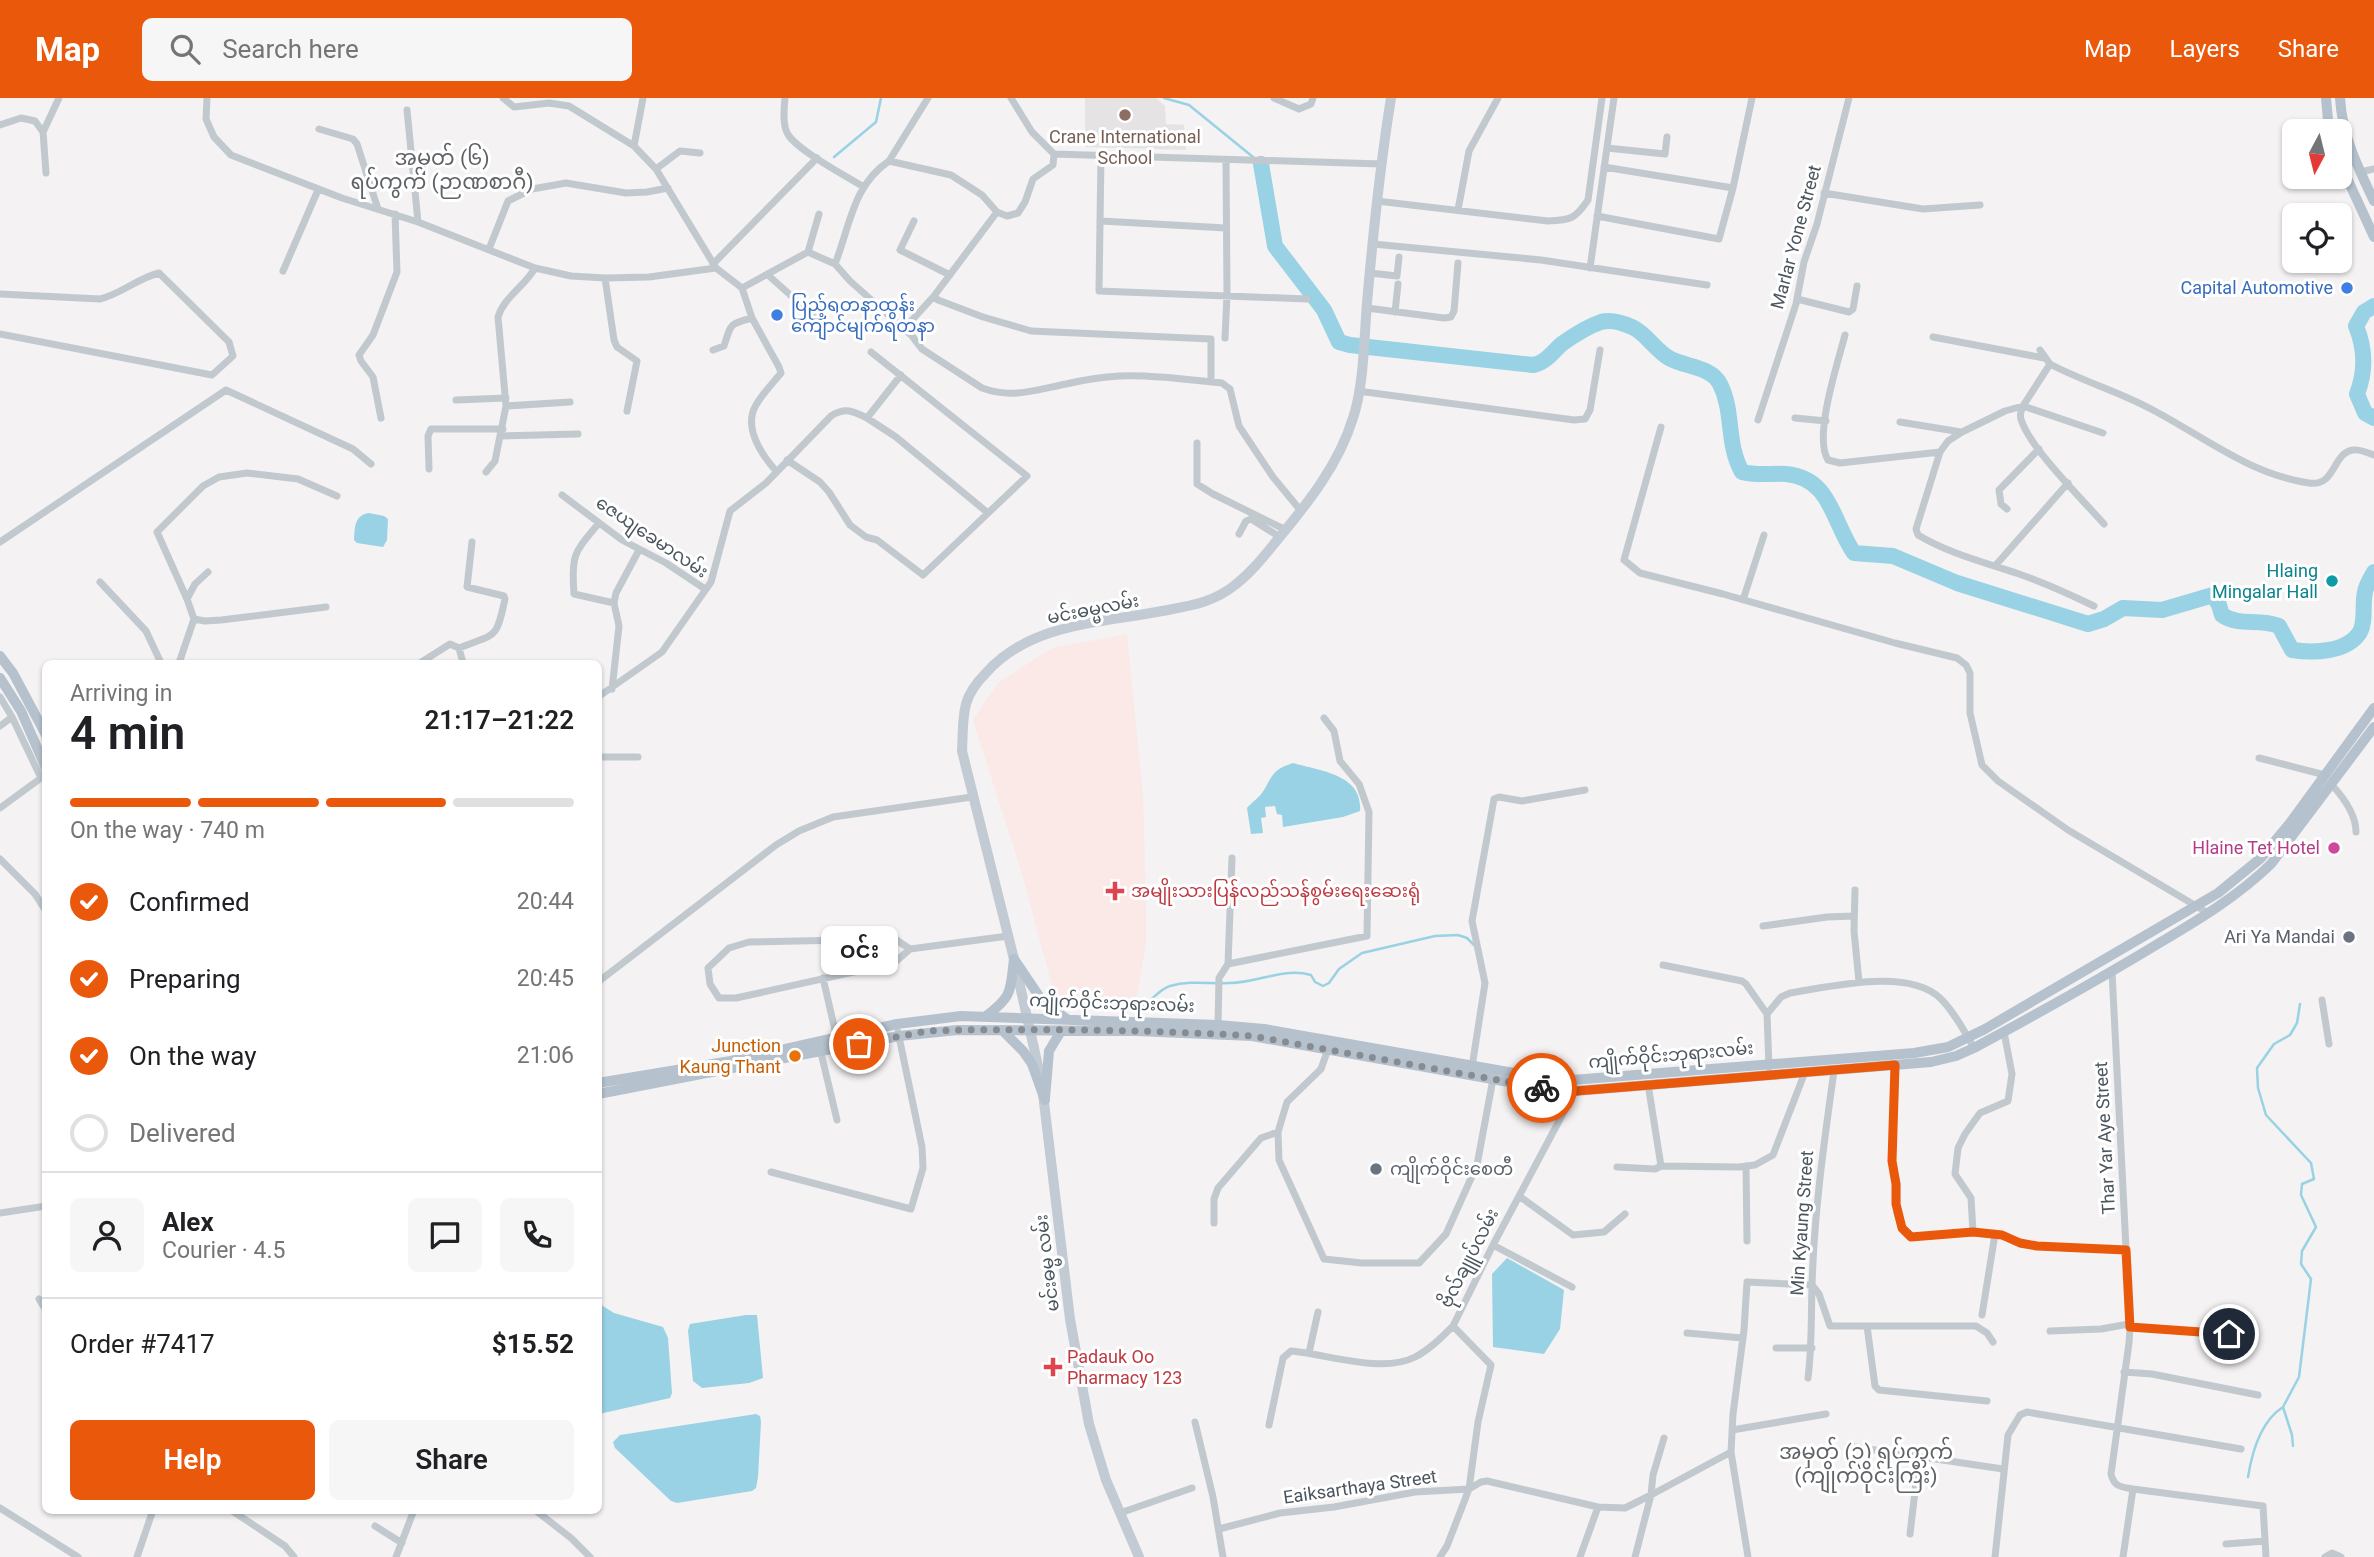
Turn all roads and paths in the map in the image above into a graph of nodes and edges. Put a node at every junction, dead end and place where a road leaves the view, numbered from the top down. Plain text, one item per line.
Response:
1 (59, 98) edge
2 (207, 98) edge
3 (503, 98) edge
4 (573, 98) edge
5 (643, 98) edge
6 (785, 98) edge
7 (928, 98) edge
8 (1011, 98) edge
9 (1274, 98) edge
10 (1313, 98) edge
11 (1391, 98) edge
12 (1499, 98) edge
13 (1602, 98) edge
14 (1614, 98) edge
15 (1752, 98) edge
16 (1849, 98) edge
17 (2326, 98) edge
18 (2340, 98) edge
19 (550, 100) edge
20 (572, 108) junction
21 (407, 110) dead end
22 (2328, 119) edge
23 (0, 125) edge
24 (319, 129) dead end
25 (43, 132) junction
26 (1667, 137) dead end
27 (634, 146) junction
28 (1607, 148) junction
29 (700, 153) dead end
30 (1054, 154) junction
31 (1101, 155) junction
32 (817, 158) junction
33 (1226, 160) junction
34 (889, 161) junction
35 (1381, 164) junction
36 (1604, 167) junction
37 (656, 169) junction
38 (2374, 169) edge
39 (2360, 172) junction
40 (46, 173) dead end
41 (862, 186) junction
42 (668, 188) junction
43 (1733, 188) junction
44 (2352, 189) edge
45 (318, 190) junction
46 (1825, 194) junction
47 (2373, 198) edge
48 (1377, 201) junction
49 (2357, 201) junction
50 (1980, 205) dead end
51 (378, 209) junction
52 (1458, 210) junction
53 (997, 212) junction
54 (395, 214) junction
55 (820, 214) dead end
56 (1597, 216) junction
57 (915, 221) dead end
58 (1101, 221) junction
59 (418, 222) junction
60 (1226, 228) junction
61 (2374, 237) edge
62 (1373, 244) junction
63 (489, 249) junction
64 (808, 252) junction
65 (1399, 257) dead end
66 (1458, 262) dead end
67 (835, 264) junction
68 (715, 266) junction
69 (535, 268) junction
70 (1590, 268) junction
71 (283, 271) dead end
72 (1370, 273) junction
73 (768, 275) junction
74 (950, 275) junction
75 (605, 278) junction
76 (1398, 284) dead end
77 (1707, 285) dead end
78 (1857, 286) dead end
79 (742, 288) junction
80 (0, 294) edge
81 (1227, 295) junction
82 (934, 296) junction
83 (1307, 299) dead end
84 (1797, 299) junction
85 (1367, 308) junction
86 (1395, 312) junction
87 (752, 318) junction
88 (817, 319) dead end
89 (903, 330) junction
90 (0, 334) edge
91 (1844, 335) dead end
92 (1933, 337) dead end
93 (1225, 338) dead end
94 (713, 350) dead end
95 (1600, 350) dead end
96 (2040, 350) dead end
97 (871, 352) dead end
98 (2047, 361) junction
99 (901, 375) junction
100 (1211, 382) junction
101 (1358, 391) junction
102 (456, 400) dead end
103 (506, 402) junction
104 (570, 402) dead end
105 (2023, 406) junction
106 (627, 411) dead end
107 (381, 418) dead end
108 (867, 418) junction
109 (1795, 418) dead end
110 (1758, 420) dead end
111 (1826, 421) junction
112 (1900, 422) dead end
113 (1661, 427) dead end
114 (1962, 432) junction
115 (502, 433) junction
116 (2103, 433) dead end
117 (578, 434) dead end
118 (1197, 443) dead end
119 (2039, 449) junction
120 (1940, 452) junction
121 (2374, 455) edge
122 (787, 460) junction
123 (371, 464) dead end
124 (429, 469) dead end
125 (486, 471) dead end
126 (776, 471) junction
127 (2068, 483) junction
128 (562, 495) dead end
129 (337, 496) dead end
130 (2007, 509) dead end
131 (1300, 511) junction
132 (988, 513) junction
133 (599, 523) junction
134 (2104, 524) dead end
135 (1239, 534) dead end
136 (1283, 534) junction
137 (1764, 535) dead end
138 (0, 542) edge
139 (472, 542) dead end
140 (639, 550) junction
141 (1995, 566) junction
142 (208, 572) dead end
143 (100, 582) dead end
144 (705, 589) junction
145 (187, 599) junction
146 (1743, 600) junction
147 (614, 603) junction
148 (2094, 606) dead end
149 (326, 607) dead end
150 (194, 619) junction
151 (459, 648) junction
152 (0, 656) edge
153 (160, 660) edge
154 (180, 660) edge
155 (425, 660) edge
156 (462, 660) edge
157 (0, 678) edge
158 (612, 689) junction
159 (602, 695) edge
160 (0, 697) edge
161 (2374, 708) edge
162 (12, 717) junction
163 (1324, 718) dead end
164 (42, 724) edge
165 (0, 726) edge
166 (2374, 727) edge
167 (42, 728) edge
168 (30, 730) junction
169 (602, 757) edge
170 (638, 757) dead end
171 (42, 758) edge
172 (2259, 758) dead end
173 (2328, 780) junction
174 (1585, 790) dead end
175 (972, 797) junction
176 (0, 808) edge
177 (2356, 832) dead end
178 (1232, 858) dead end
179 (0, 859) edge
180 (1855, 890) dead end
181 (42, 905) edge
182 (2196, 906) junction
183 (2208, 913) junction
184 (1854, 916) junction
185 (1763, 926) dead end
186 (1008, 936) junction
187 (910, 949) junction
188 (1014, 959) junction
189 (2104, 962) junction
190 (1228, 964) junction
191 (1663, 965) dead end
192 (2112, 972) junction
193 (823, 978) junction
194 (602, 979) edge
195 (1859, 982) junction
196 (2322, 1000) dead end
197 (1767, 1014) junction
198 (985, 1017) junction
199 (1028, 1018) junction
200 (1067, 1019) junction
201 (1219, 1029) junction
202 (898, 1030) junction
203 (1002, 1030) junction
204 (1031, 1031) junction
205 (1061, 1031) junction
206 (2004, 1032) junction
207 (1968, 1037) junction
208 (838, 1043) junction
209 (2329, 1044) dead end
210 (1974, 1048) junction
211 (1328, 1049) junction
212 (821, 1053) junction
213 (1835, 1065) junction
214 (1895, 1065) junction
215 (1472, 1067) junction
216 (1769, 1070) junction
217 (1805, 1072) junction
218 (1647, 1079) junction
219 (1493, 1080) junction
220 (602, 1087) edge
221 (602, 1087) edge
222 (1576, 1091) junction
223 (1045, 1100) junction
224 (837, 1120) dead end
225 (1278, 1132) junction
226 (1661, 1166) junction
227 (1746, 1166) junction
228 (1617, 1167) dead end
229 (771, 1172) dead end
230 (1519, 1196) junction
231 (42, 1207) edge
232 (0, 1213) edge
233 (1625, 1214) dead end
234 (1214, 1223) dead end
235 (1973, 1232) junction
236 (1995, 1234) junction
237 (1747, 1241) dead end
238 (1493, 1245) junction
239 (2126, 1250) junction
240 (1812, 1285) junction
241 (1572, 1287) dead end
242 (39, 1299) dead end
243 (42, 1304) edge
244 (1318, 1312) dead end
245 (1982, 1315) dead end
246 (2129, 1325) junction
247 (1453, 1326) junction
248 (1867, 1326) junction
249 (2050, 1331) dead end
250 (1687, 1333) dead end
251 (2229, 1334) dead end
252 (1742, 1338) junction
253 (1993, 1342) dead end
254 (1776, 1348) dead end
255 (1812, 1348) junction
256 (1309, 1353) junction
257 (2124, 1372) junction
258 (1808, 1378) dead end
259 (2258, 1395) dead end
260 (1987, 1401) dead end
261 (1826, 1414) dead end
262 (1195, 1422) dead end
263 (1269, 1425) dead end
264 (2116, 1427) junction
265 (1732, 1430) junction
266 (1664, 1438) dead end
267 (1848, 1447) dead end
268 (2241, 1449) dead end
269 (1731, 1452) junction
270 (1919, 1457) junction
271 (2003, 1469) junction
272 (1192, 1488) dead end
273 (1469, 1489) junction
274 (2133, 1489) junction
275 (1651, 1495) junction
276 (1598, 1507) junction
277 (0, 1508) edge
278 (1120, 1513) junction
279 (152, 1514) edge
280 (237, 1514) edge
281 (413, 1514) edge
282 (540, 1514) edge
283 (375, 1526) dead end
284 (1219, 1529) junction
285 (1910, 1534) dead end
286 (2265, 1541) junction
287 (402, 1543) junction
288 (2226, 1544) dead end
289 (78, 1557) edge
290 (137, 1557) edge
291 (295, 1557) edge
292 (397, 1557) edge
293 (590, 1557) edge
294 (1139, 1557) edge
295 (1223, 1557) edge
296 (1440, 1557) edge
297 (1580, 1557) edge
298 (1635, 1557) edge
299 (1748, 1557) edge
300 (1996, 1557) edge
301 (2123, 1557) edge
302 (2266, 1557) edge
303 (2325, 1557) edge
304 (2341, 1557) edge

1 - 25 street
2 - 45 street
3 - 19 street
4 - 20 street
5 - 27 street
6 - 32 street
7 - 34 street
8 - 30 street
9 - 10 street
11 - 35 main road
12 - 52 street
13 - 52 street
14 - 28 street
15 - 43 street
16 - 46 street, Marlar Yone Street
17 - 22 main road
18 - 39 main road
19 - 20 street
20 - 27 street
21 - 59 street
23 - 25 street
24 - 51 street
25 - 40 street
26 - 28 street
27 - 37 street
28 - 36 street
29 - 37 street
30 - 31 street
30 - 53 street
31 - 33 street
31 - 58 street
32 - 41 street
32 - 68 street
33 - 35 street
33 - 60 street
34 - 41 street
34 - 53 street
35 - 48 main road
36 - 43 street
36 - 56 street
37 - 42 street
38 - 39 street
39 - 47 main road
41 - 67 street
42 - 63 street
42 - 68 street
43 - 56 street
44 - 49 main road
45 - 51 street
45 - 71 street
46 - 50 street
46 - 84 street, Marlar Yone Street
47 - 49 main road
48 - 52 street
48 - 62 main road
49 - 61 main road
51 - 54 street
53 - 74 street
54 - 59 street
54 - 107 street
55 - 64 street
56 - 70 street
57 - 74 street
58 - 60 street
58 - 81 street
59 - 63 street
60 - 81 street
62 - 70 street
62 - 72 main road
63 - 69 street
64 - 67 street
64 - 73 street
65 - 72 street
66 - 86 street
67 - 89 street
68 - 75 street
68 - 79 street
69 - 75 street
69 - 103 street
70 - 77 street
72 - 85 main road
73 - 79 street
73 - 88 street
74 - 82 street
75 - 106 street
76 - 86 street
78 - 84 street
79 - 87 street
80 - 90 street
81 - 83 street
81 - 93 street
82 - 89 street
82 - 100 street
84 - 110 street, Marlar Yone Street
85 - 86 street
85 - 101 main road, မင်းဓမ္မလမ်း
87 - 94 street
87 - 126 street
89 - 100 street
91 - 111 street
92 - 98 street
95 - 101 street
96 - 98 street
97 - 99 street
98 - 105 street
98 - 121 street
99 - 108 street
99 - 132 street
100 - 131 street
101 - 131 main road, မင်းဓမ္မလမ်း
102 - 103 street
103 - 104 street
103 - 115 street
105 - 114 street
105 - 116 street
105 - 119 street
108 - 122 street
108 - 132 street
109 - 111 street
111 - 120 street
112 - 114 street
113 - 146 street
114 - 120 street
115 - 117 street
115 - 124 street
115 - 125 street
118 - 136 street
119 - 127 street
119 - 130 street
120 - 141 street
122 - 126 street
122 - 132 street
123 - 138 street
126 - 144 street
127 - 134 street
127 - 141 street
128 - 133 street, ဇေယျခေမာလမ်း
129 - 145 street
131 - 136 main road, မင်းဓမ္မလမ်း
133 - 140 street, ဇေယျခေမာလမ်း
133 - 147 street
135 - 136 street
136 - 175 main road, မင်းဓမ္မလမ်း
137 - 146 street
139 - 151 street
140 - 144 street, ဇေယျခေမာလမ်း
140 - 147 street
141 - 148 street
142 - 145 street
143 - 153 street
144 - 158 street, ဇေယျခေမာလမ်း
145 - 150 street
146 - 182 street
147 - 158 street
149 - 150 street
150 - 154 street
151 - 155 street
151 - 156 street
152 - 164 main road
157 - 168 main road
158 - 159 street, ဇေယျခေမာလမ်း
160 - 162 street
161 - 173 main road, ကျိုက်ဝိုင်းဘုရားလမ်း
162 - 165 street
162 - 176 street
163 - 190 street
166 - 173 main road, ကျိုက်ဝိုင်းဘုရားလမ်း
167 - 168 street
168 - 171 main road
169 - 170 street
172 - 173 street
173 - 177 street
173 - 182 main road, ကျိုက်ဝိုင်းဘုရားလမ်း
173 - 183 main road, ကျိုက်ဝိုင်းဘုရားလမ်း
174 - 215 street
175 - 186 main road, မင်းဓမ္မလမ်း
175 - 194 street
178 - 190 street
179 - 181 street
180 - 184 street
182 - 183 street
182 - 189 main road, ကျိုက်ဝိုင်းဘုရားလမ်း
183 - 192 main road, ကျိုက်ဝိုင်းဘုရားလမ်း
184 - 185 street
184 - 195 street
186 - 187 street
186 - 188 main road, မင်းဓမ္မလမ်း
187 - 193 street
187 - 193 street
188 - 198 main road
188 - 199 main road, မင်းဓမ္မ လမ်း
188 - 200 main road
189 - 192 main road
189 - 207 main road, ကျိုက်ဝိုင်းဘုရားလမ်း
190 - 201 street
191 - 197 street
192 - 206 main road, ကျိုက်ဝိုင်းဘုရားလမ်း
192 - 239 street, Thar Yar Aye Street
193 - 208 street
195 - 197 street
195 - 207 street
196 - 209 street
197 - 216 street
198 - 199 main road, ကျိုက်ဝိုင်းဘုရားလမ်း
198 - 202 main road, ကျိုက်ဝိုင်းဘုရားလမ်း
199 - 200 main road, ကျိုက်ဝိုင်းဘုရားလမ်း
199 - 204 main road, မင်းဓမ္မ လမ်း
200 - 201 main road, ကျိုက်ဝိုင်းဘုရားလမ်း
201 - 205 main road, ကျိုက်ဝိုင်းဘုရားလမ်း
201 - 211 main road, ကျိုက်ဝိုင်းဘုရားလမ်း
201 - 215 main road, ကျိုက်ဝိုင်းဘုရားလမ်း
202 - 203 main road, ကျိုက်ဝိုင်းဘုရားလမ်း
202 - 208 main road, ကျိုက်ဝိုင်းဘုရားလမ်း
202 - 229 street
203 - 204 main road, ကျိုက်ဝိုင်းဘုရားလမ်း
203 - 223 main road
204 - 205 main road, ကျိုက်ဝိုင်းဘုရားလမ်း
204 - 223 main road, မင်းဓမ္မ လမ်း
205 - 223 main road
206 - 210 main road, ကျိုက်ဝိုင်းဘုရားလမ်း
206 - 235 street
207 - 210 street
207 - 213 main road, ကျိုက်ဝိုင်းဘုရားလမ်း
208 - 212 main road, ကျိုက်ဝိုင်းဘုရားလမ်း
208 - 220 main road, ကျိုက်ဝိုင်းဘုရားလမ်း
210 - 214 main road, ကျိုက်ဝိုင်းဘုရားလမ်း
211 - 219 main road, ကျိုက်ဝိုင်းဘုရားလမ်း
211 - 225 street
212 - 221 main road, ကျိုက်ဝိုင်းဘုရားလမ်း
212 - 224 street
213 - 214 main road, ကျိုက်ဝိုင်းဘုရားလမ်း
213 - 216 main road, ကျိုက်ဝိုင်းဘုရားလမ်း
213 - 217 main road, ကျိုက်ဝိုင်းဘုရားလမ်း
213 - 240 street, Min Kyaung Street
214 - 235 street
215 - 218 main road, ကျိုက်ဝိုင်းဘုရားလမ်း
216 - 217 main road, ကျိုက်ဝိုင်းဘုရားလမ်း
216 - 218 main road, ကျိုက်ဝိုင်းဘုရားလမ်း
217 - 227 street
218 - 222 main road, ကျိုက်ဝိုင်းဘုရားလမ်း
218 - 226 street
219 - 222 main road, ကျိုက်ဝိုင်းဘုရားလမ်း
219 - 225 street
222 - 230 street, ဗိုလ်ချူပ်လမ်း
223 - 278 main road, မင်းဓမ္မ လမ်း
225 - 234 street
226 - 227 street
226 - 228 street
227 - 237 street
230 - 233 street
230 - 238 street, ဗိုလ်ချူပ်လမ်း
231 - 232 street
235 - 236 street
236 - 239 street
236 - 245 street
238 - 241 street
238 - 247 street, ဗိုလ်ချူပ်လမ်း
239 - 246 street, Thar Yar Aye Street
240 - 248 street
240 - 252 street
240 - 255 street, Min Kyaung Street
242 - 243 street
244 - 256 street
246 - 249 street
246 - 251 street
246 - 257 street, Thar Yar Aye Street
247 - 256 street
247 - 273 street, ဗိုလ်ချူပ်လမ်း
248 - 253 street
248 - 260 street
250 - 252 street
252 - 265 street
254 - 255 street
255 - 258 street, Min Kyaung Street
256 - 263 street
257 - 259 street
257 - 264 street, Thar Yar Aye Street
261 - 265 street
262 - 284 street
264 - 268 street
264 - 271 street
264 - 274 street, Thar Yar Aye Street
265 - 269 street
266 - 275 street
267 - 270 street
269 - 275 street, Eaiksarthaya Street
269 - 299 street
270 - 271 street
270 - 285 street
271 - 300 street
272 - 278 street
273 - 276 street, Eaiksarthaya Street
273 - 284 street, Eaiksarthaya Street
273 - 296 street, ဗိုလ်ချူပ်လမ်း
274 - 286 street
274 - 301 street
275 - 276 street, Eaiksarthaya Street
275 - 298 street
276 - 297 street
277 - 289 street
278 - 294 main road, မင်းဓမ္မ လမ်း
279 - 290 street
280 - 291 street
281 - 287 street
282 - 293 street
283 - 287 street
284 - 295 street
286 - 288 street
286 - 302 street
287 - 292 street
303 - 304 street

